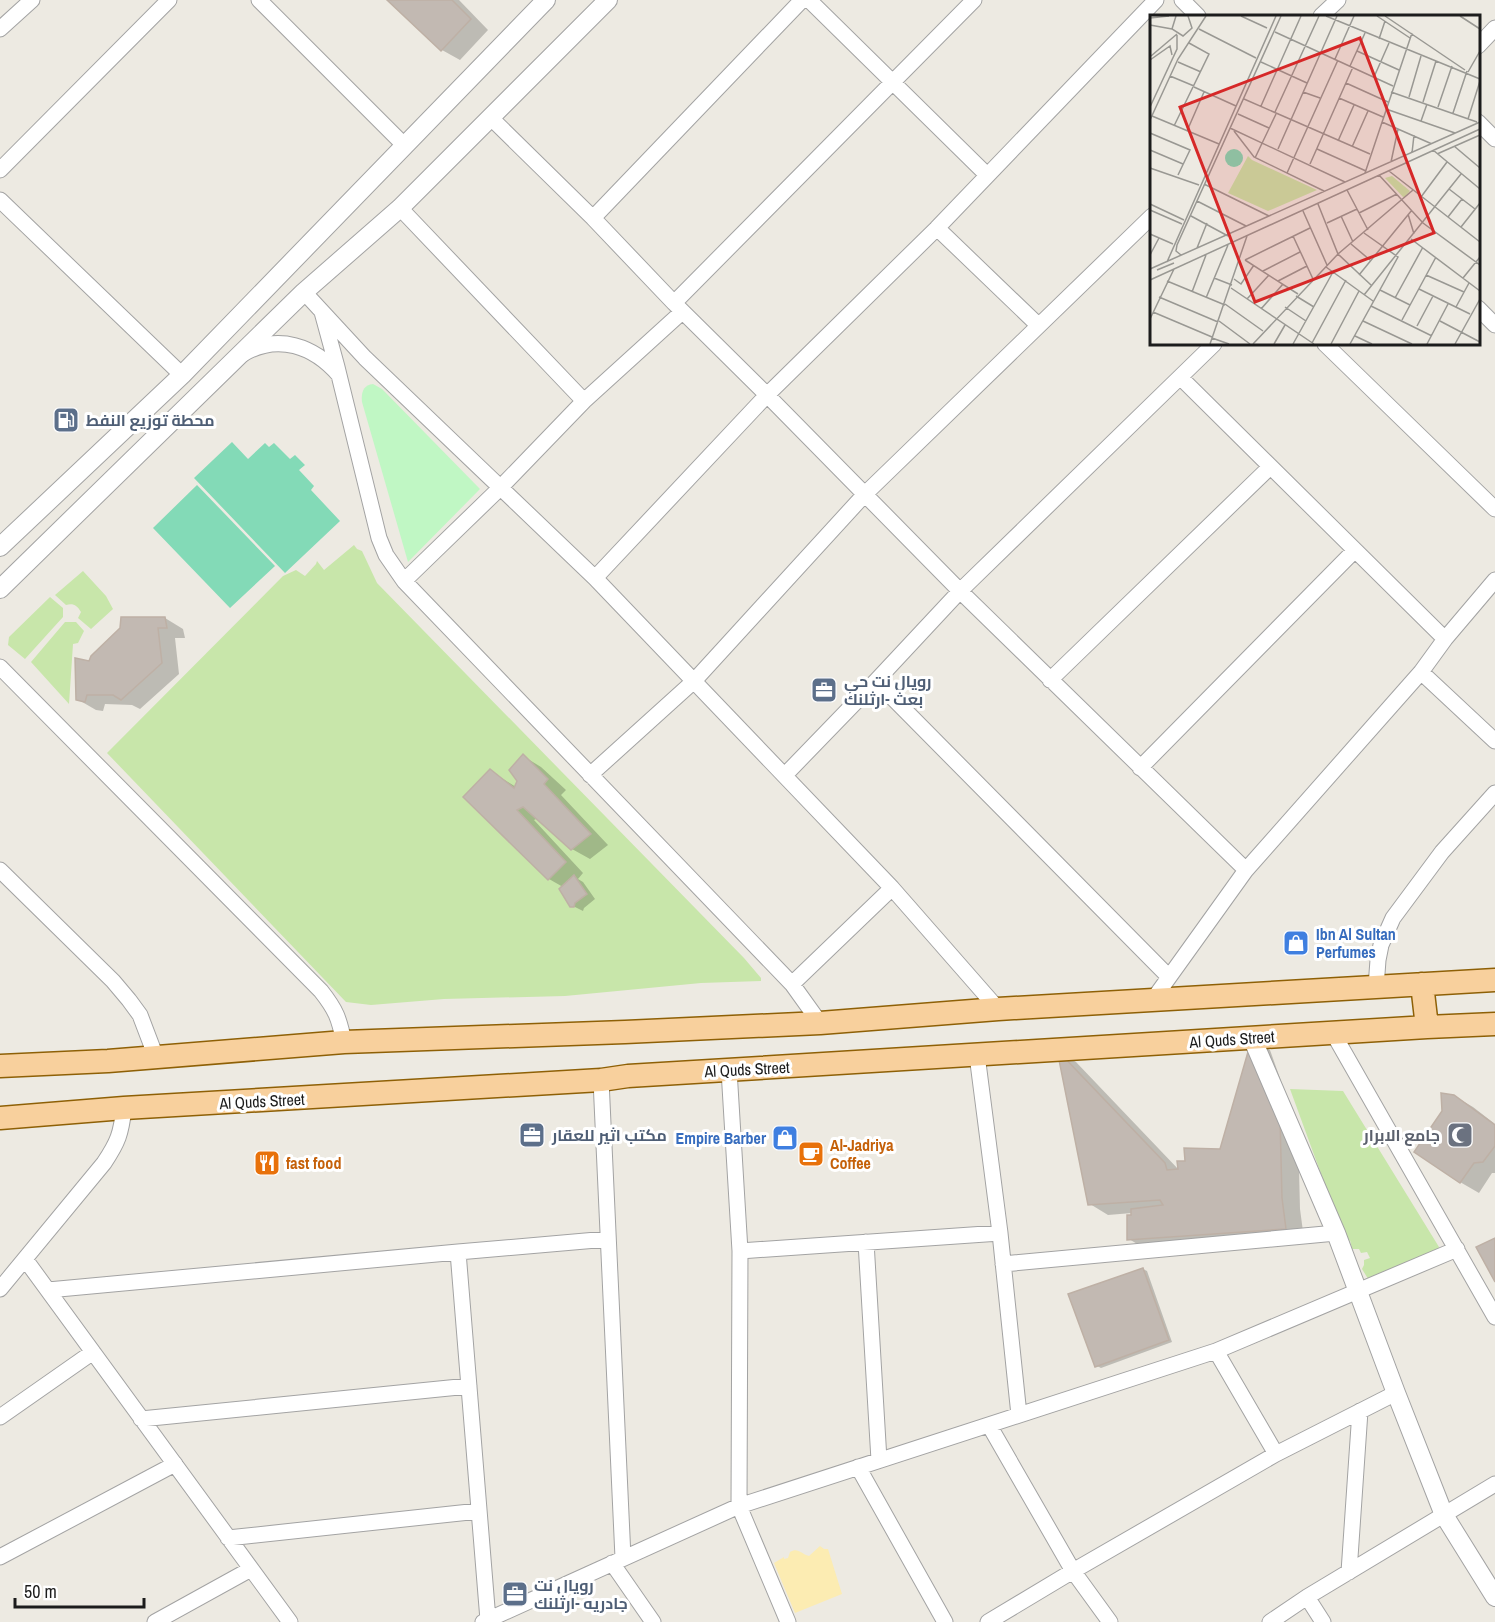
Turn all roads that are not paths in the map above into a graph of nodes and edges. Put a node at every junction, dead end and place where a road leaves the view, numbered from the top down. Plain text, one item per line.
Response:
1 (32, 0) edge
2 (169, 0) edge
3 (259, 0) edge
4 (546, 0) edge
5 (608, 0) edge
6 (802, 0) edge
7 (809, 0) edge
8 (974, 0) edge
9 (1156, 0) edge
10 (1182, 0) edge
11 (1338, 0) edge
12 (1197, 15) edge
13 (1322, 15) edge
14 (1495, 28) edge
15 (0, 29) edge
16 (1480, 45) edge
17 (892, 81) junction
18 (490, 117) junction
19 (1480, 123) edge
20 (1495, 139) edge
21 (405, 146) junction
22 (0, 170) edge
23 (987, 175) junction
24 (0, 200) edge
25 (400, 208) junction
26 (593, 218) junction
27 (1150, 218) edge
28 (937, 228) junction
29 (304, 292) junction
30 (678, 308) junction
31 (321, 309) junction
32 (1480, 309) edge
33 (1494, 322) edge
34 (1038, 325) junction
35 (1213, 345) edge
36 (1326, 345) edge
37 (365, 358) junction
38 (235, 359) junction
39 (338, 371) junction
40 (182, 375) junction
41 (1180, 377) junction
42 (767, 395) junction
43 (584, 400) junction
44 (112, 441) junction
45 (131, 460) junction
46 (1269, 466) junction
47 (500, 488) junction
48 (865, 494) junction
49 (1495, 509) edge
50 (0, 547) edge
51 (1355, 550) junction
52 (596, 578) junction
53 (404, 581) junction
54 (1494, 584) edge
55 (0, 589) edge
56 (960, 591) junction
57 (1445, 639) junction
58 (0, 667) edge
59 (1421, 672) junction
60 (1050, 680) junction
61 (693, 681) junction
62 (876, 681) junction
63 (1495, 741) edge
64 (1140, 768) junction
65 (590, 775) junction
66 (785, 775) junction
67 (1495, 793) edge
68 (0, 870) edge
69 (1246, 870) junction
70 (892, 888) junction
71 (1169, 977) junction
72 (1495, 980) edge
73 (792, 984) junction
74 (1422, 984) junction
75 (1376, 987) junction
76 (1152, 1001) junction
77 (998, 1009) junction
78 (820, 1023) junction
79 (1495, 1024) edge
80 (1427, 1027) junction
81 (1333, 1033) junction
82 (1252, 1038) junction
83 (344, 1042) junction
84 (977, 1055) junction
85 (156, 1057) junction
86 (0, 1066) edge
87 (729, 1070) junction
88 (601, 1080) junction
89 (124, 1108) junction
90 (0, 1118) edge
91 (1000, 1233) junction
92 (1336, 1233) junction
93 (608, 1239) junction
94 (866, 1242) junction
95 (1457, 1249) junction
96 (740, 1251) junction
97 (458, 1252) junction
98 (25, 1259) junction
99 (1003, 1264) junction
100 (0, 1289) edge
101 (48, 1290) junction
102 (1358, 1290) junction
103 (1495, 1317) edge
104 (1216, 1351) junction
105 (93, 1352) junction
106 (469, 1386) junction
107 (1396, 1393) junction
108 (1359, 1411) junction
109 (1019, 1415) junction
110 (0, 1417) edge
111 (141, 1419) junction
112 (989, 1425) junction
113 (1276, 1454) junction
114 (879, 1460) junction
115 (175, 1464) junction
116 (858, 1467) junction
117 (1495, 1484) edge
118 (739, 1506) junction
119 (479, 1511) junction
120 (1444, 1515) junction
121 (228, 1538) junction
122 (0, 1557) edge
123 (617, 1561) junction
124 (251, 1569) junction
125 (1072, 1571) junction
126 (1349, 1572) junction
127 (1307, 1597) junction
128 (1495, 1597) edge
129 (485, 1621) edge
130 (155, 1622) edge
131 (290, 1622) edge
132 (653, 1622) edge
133 (788, 1622) edge
134 (945, 1622) edge
135 (988, 1622) edge
136 (1110, 1622) edge
137 (1270, 1622) edge
138 (1323, 1622) edge

1 - 15 street
2 - 22 street
3 - 21 street
4 - 21 street
5 - 18 street
6 - 26 street
7 - 17 street
8 - 17 street
9 - 23 street
10 - 12 street
11 - 13 street
14 - 16 street
17 - 23 street
17 - 30 street
18 - 25 street
18 - 26 street
19 - 20 street
21 - 40 street
23 - 28 street
24 - 40 street
25 - 29 street
25 - 43 street
26 - 30 street
27 - 34 street
28 - 34 street
28 - 42 street
29 - 31 street
29 - 38 street
30 - 42 street
30 - 43 street
31 - 37 street
31 - 39 street
32 - 33 street
34 - 48 street
35 - 41 street
36 - 49 street
37 - 39 street
37 - 47 street
38 - 39 street
38 - 45 street
39 - 53 street
40 - 44 street
41 - 46 street
41 - 56 street
42 - 48 street
42 - 52 street
43 - 47 street
44 - 45 street
44 - 50 street
45 - 55 street
46 - 51 street
46 - 60 street
47 - 52 street
47 - 53 street
48 - 56 street
48 - 61 street
51 - 57 street
51 - 64 street
52 - 61 street
53 - 65 street
54 - 57 street
56 - 60 street
56 - 62 street
57 - 59 street
58 - 83 street
59 - 63 street
59 - 69 street
60 - 64 street
61 - 65 street
61 - 66 street
62 - 66 street
62 - 71 street
64 - 69 street
65 - 73 street
66 - 70 street
67 - 75 street
68 - 85 street
69 - 71 street
70 - 73 street
70 - 77 street
71 - 76 street
72 - 74 main road
73 - 78 street
74 - 75 main road
74 - 80 main road
75 - 76 main road
76 - 77 main road
77 - 78 main road
78 - 83 main road
79 - 80 main road, Al Quds Street
80 - 81 main road, Al Quds Street
81 - 82 main road, Al Quds Street
81 - 95 street
82 - 84 main road, Al Quds Street
82 - 92 street
83 - 85 main road
84 - 87 main road, Al Quds Street
84 - 91 street
85 - 86 main road
87 - 88 main road, Al Quds Street
87 - 96 street
88 - 89 main road, Al Quds Street
88 - 93 street
89 - 90 main road, Al Quds Street
89 - 98 street
91 - 94 street
91 - 99 street
92 - 99 street
92 - 102 street
93 - 97 street
93 - 123 street
94 - 96 street
94 - 114 street
95 - 102 street
95 - 103 street
96 - 118 street
97 - 101 street
97 - 106 street
98 - 100 street
98 - 101 street
99 - 109 street
101 - 105 street
102 - 104 street
102 - 107 street
104 - 109 street
104 - 113 street
105 - 110 street
105 - 111 street
106 - 111 street
106 - 119 street
107 - 108 street
107 - 120 street
108 - 113 street
108 - 126 street
109 - 112 street
111 - 115 street
112 - 114 street
112 - 125 street
113 - 125 street
114 - 116 street
115 - 121 street
115 - 122 street
116 - 118 street
116 - 134 street
117 - 120 street
118 - 123 street
118 - 133 street
119 - 121 street
119 - 129 street
120 - 126 street
120 - 128 street
121 - 124 street
123 - 129 street
123 - 132 street
124 - 130 street
124 - 131 street
125 - 135 street
125 - 136 street
126 - 127 street
127 - 137 street
127 - 138 street

